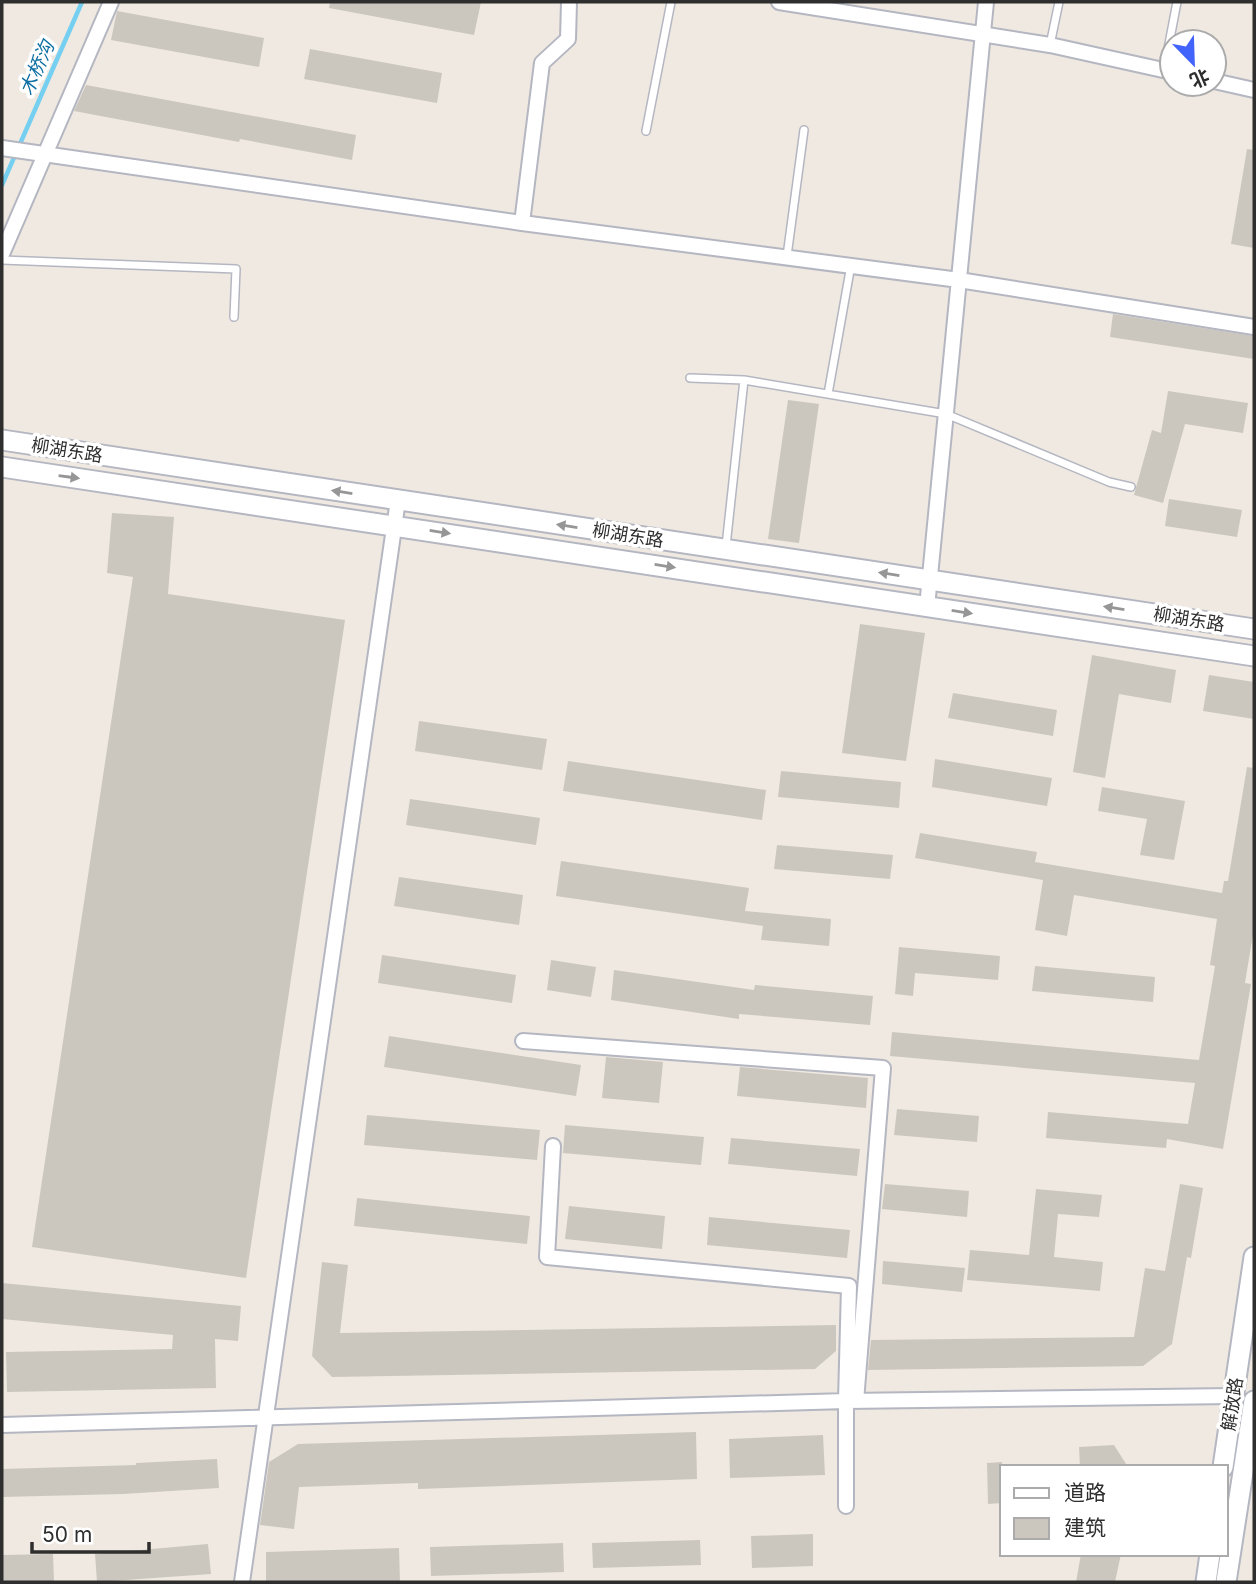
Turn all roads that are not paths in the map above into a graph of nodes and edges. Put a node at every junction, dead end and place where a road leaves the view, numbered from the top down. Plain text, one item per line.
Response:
1 (111, 2) edge
2 (569, 2) edge
3 (671, 2) edge
4 (779, 2) edge
5 (986, 2) edge
6 (1059, 2) edge
7 (1177, 2) edge
8 (1174, 28) edge
9 (983, 34) junction
10 (1050, 46) junction
11 (1158, 69) edge
12 (1228, 84) edge
13 (1254, 90) edge
14 (804, 130) dead end
15 (646, 131) dead end
16 (5, 148) edge
17 (38, 152) junction
18 (522, 223) junction
19 (2, 254) edge
20 (788, 256) junction
21 (2, 260) edge
22 (851, 265) junction
23 (959, 280) junction
24 (234, 317) dead end
25 (1254, 327) edge
26 (690, 378) dead end
27 (744, 380) junction
28 (828, 394) junction
29 (946, 414) junction
30 (2, 440) edge
31 (2, 467) edge
32 (1131, 487) dead end
33 (398, 500) junction
34 (396, 525) junction
35 (726, 550) junction
36 (931, 580) junction
37 (928, 607) junction
38 (1254, 629) edge
39 (1254, 656) edge
40 (523, 1041) dead end
41 (553, 1146) dead end
42 (1254, 1257) edge
43 (1234, 1396) junction
44 (851, 1401) junction
45 (1254, 1401) edge
46 (265, 1418) junction
47 (2, 1425) edge
48 (1223, 1465) edge
49 (846, 1506) dead end
50 (1210, 1556) edge
51 (242, 1582) edge
52 (1206, 1582) edge
53 (1226, 1582) edge

1 - 17 street
2 - 18 street
3 - 15 lane
4 - 9 street
5 - 9 street
6 - 10 lane
7 - 8 lane
9 - 10 street
9 - 23 street
10 - 11 street
12 - 13 street
14 - 20 lane
16 - 17 street
17 - 18 street
17 - 19 street
18 - 20 street
20 - 22 street
21 - 24 lane
22 - 23 street
22 - 28 lane
23 - 25 street
23 - 29 street
26 - 27 lane
27 - 28 lane
27 - 35 lane
28 - 29 lane
29 - 32 lane
29 - 36 street
33 -> 30 main road, 柳湖东路
31 -> 34 main road, 柳湖东路
33 - 34 street
35 -> 33 main road, 柳湖东路
34 -> 37 main road, 柳湖东路
34 - 46 street
36 -> 35 main road, 柳湖东路
36 - 37 street
38 -> 36 main road, 柳湖东路
37 -> 39 main road, 柳湖东路
40 - 44 street
41 - 44 street
42 - 43 main road, 解放路
43 - 44 street
43 - 48 main road, 解放路
44 - 46 street
44 - 49 street
45 - 53 main road, 解放路
46 - 47 street
46 - 51 street
50 - 52 main road

